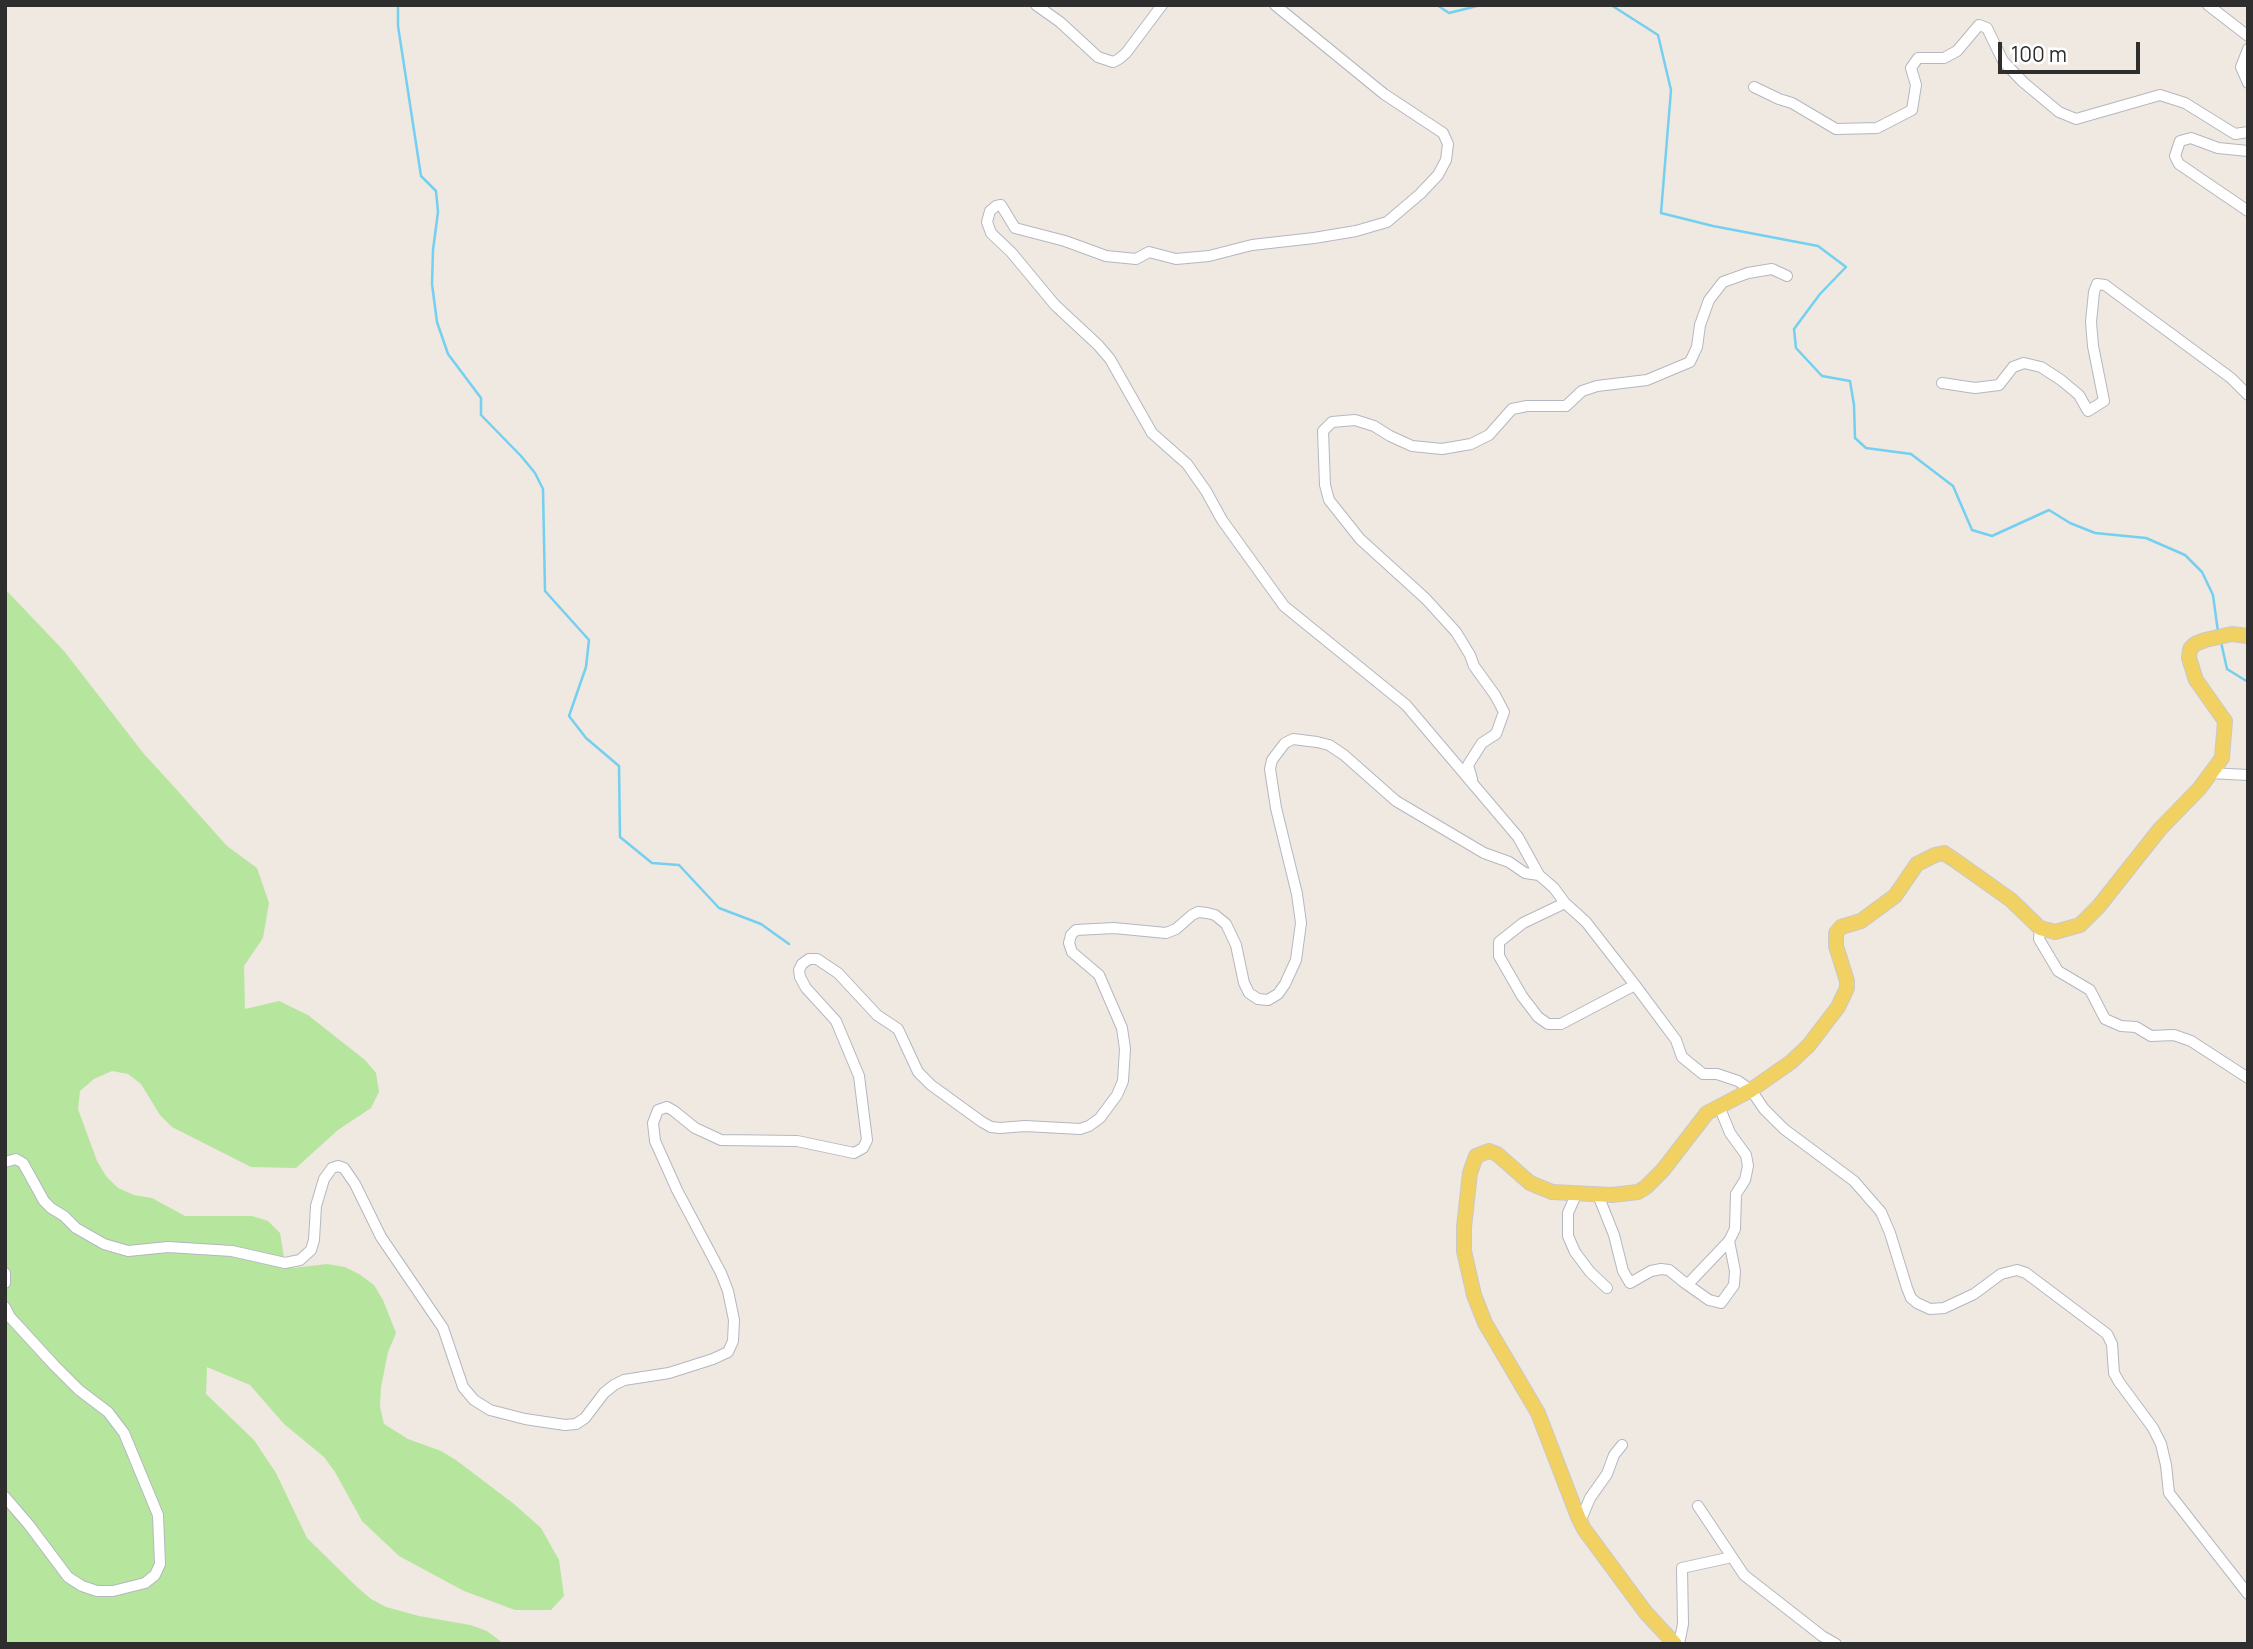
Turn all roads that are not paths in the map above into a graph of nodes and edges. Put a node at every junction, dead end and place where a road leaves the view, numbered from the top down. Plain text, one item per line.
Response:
1 (1036, 5) edge
2 (1161, 5) edge
3 (1275, 5) edge
4 (2208, 5) edge
5 (2248, 36) edge
6 (2248, 49) edge
7 (2248, 83) edge
8 (1754, 87) dead end
9 (2248, 132) edge
10 (2248, 150) edge
11 (2248, 211) edge
12 (1787, 276) dead end
13 (1941, 383) dead end
14 (2248, 395) edge
15 (2248, 636) edge
16 (2209, 773) junction
17 (2248, 775) edge
18 (1472, 782) junction
19 (1539, 875) junction
20 (1565, 903) junction
21 (2040, 928) junction
22 (1635, 985) junction
23 (2248, 1079) edge
24 (1751, 1090) junction
25 (1719, 1106) junction
26 (5, 1162) edge
27 (1579, 1194) junction
28 (1598, 1195) junction
29 (1729, 1241) junction
30 (5, 1273) edge
31 (5, 1283) edge
32 (1685, 1283) junction
33 (1607, 1288) dead end
34 (5, 1307) edge
35 (1622, 1444) dead end
36 (5, 1497) edge
37 (1698, 1506) dead end
38 (1580, 1522) junction
39 (1732, 1557) junction
40 (2248, 1594) edge
41 (1677, 1644) edge
42 (1836, 1644) edge

1 - 2 street
3 - 18 street
4 - 5 street
6 - 7 street
8 - 9 street
10 - 11 street
12 - 18 street
13 - 14 street
15 - 16 main road
16 - 17 street
16 - 21 main road
18 - 19 street
19 - 20 street
19 - 26 street
20 - 22 street
20 - 22 street
21 - 23 street
21 - 24 main road
22 - 24 street
24 - 25 main road
24 - 40 street
25 - 28 main road
25 - 29 street
27 - 28 main road
27 - 33 street
27 - 38 main road
28 - 32 street
29 - 32 street
29 - 32 street
30 - 31 street
34 - 36 street
35 - 38 street
37 - 39 street
38 - 41 main road
39 - 41 street
39 - 42 street

